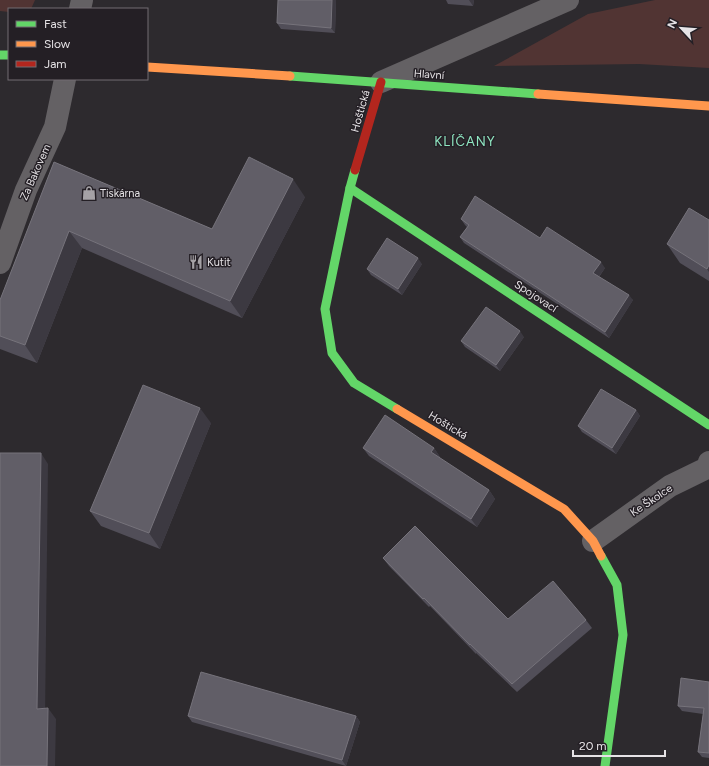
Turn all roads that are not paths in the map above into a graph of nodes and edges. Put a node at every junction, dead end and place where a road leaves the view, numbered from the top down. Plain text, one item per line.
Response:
1 (568, 0) edge
2 (148, 67) edge
3 (65, 80) edge
4 (382, 82) junction
5 (709, 106) edge
6 (350, 188) junction
7 (0, 263) edge
8 (709, 425) edge
9 (708, 466) edge
10 (592, 541) junction
11 (605, 766) edge

1 - 4 street
2 - 4 street, Hlavní
3 - 7 street, Za Bakovem
4 - 5 street, Hlavní
4 - 6 street, Hoštická
6 - 8 street, Spojovací
6 - 10 street, Hoštická
9 - 10 street, Ke Školce
10 - 11 street, Hoštická

